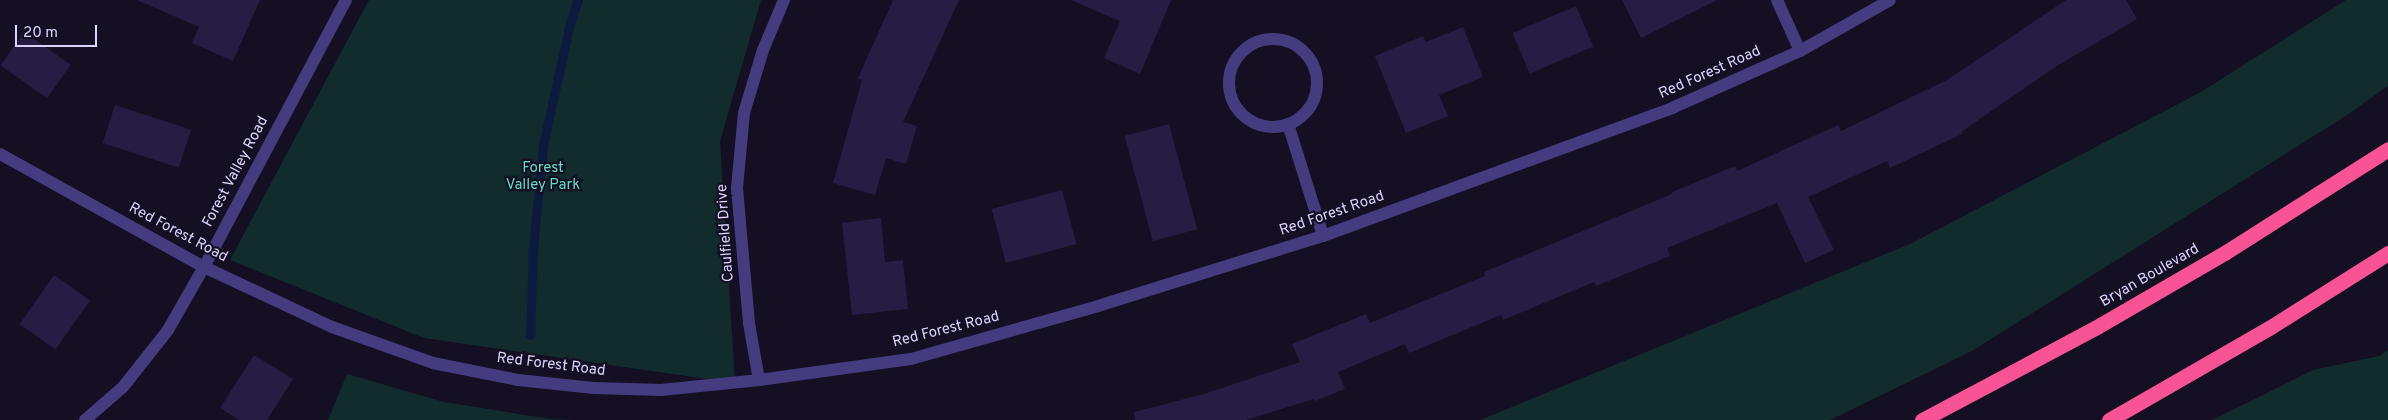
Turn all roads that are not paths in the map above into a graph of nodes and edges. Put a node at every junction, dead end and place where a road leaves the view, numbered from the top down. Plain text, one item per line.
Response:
1 (346, 0) edge
2 (784, 0) edge
3 (1777, 0) edge
4 (1890, 0) edge
5 (1800, 51) junction
6 (1288, 124) junction
7 (2388, 148) edge
8 (0, 154) edge
9 (1323, 236) junction
10 (2388, 253) edge
11 (204, 266) junction
12 (759, 380) junction
13 (86, 420) edge
14 (1922, 420) edge
15 (2109, 420) edge

1 - 11 street, Forest Valley Road
2 - 12 street, Caulfield Drive
3 - 5 street
4 - 5 street, Red Forest Road
5 - 9 street, Red Forest Road
6 - 6 street
6 - 9 street
7 - 14 highway, Bryan Boulevard
8 - 11 street, Red Forest Road
9 - 12 street, Red Forest Road
10 - 15 highway
11 - 12 street, Red Forest Road
11 - 13 street, Forest Valley Road

